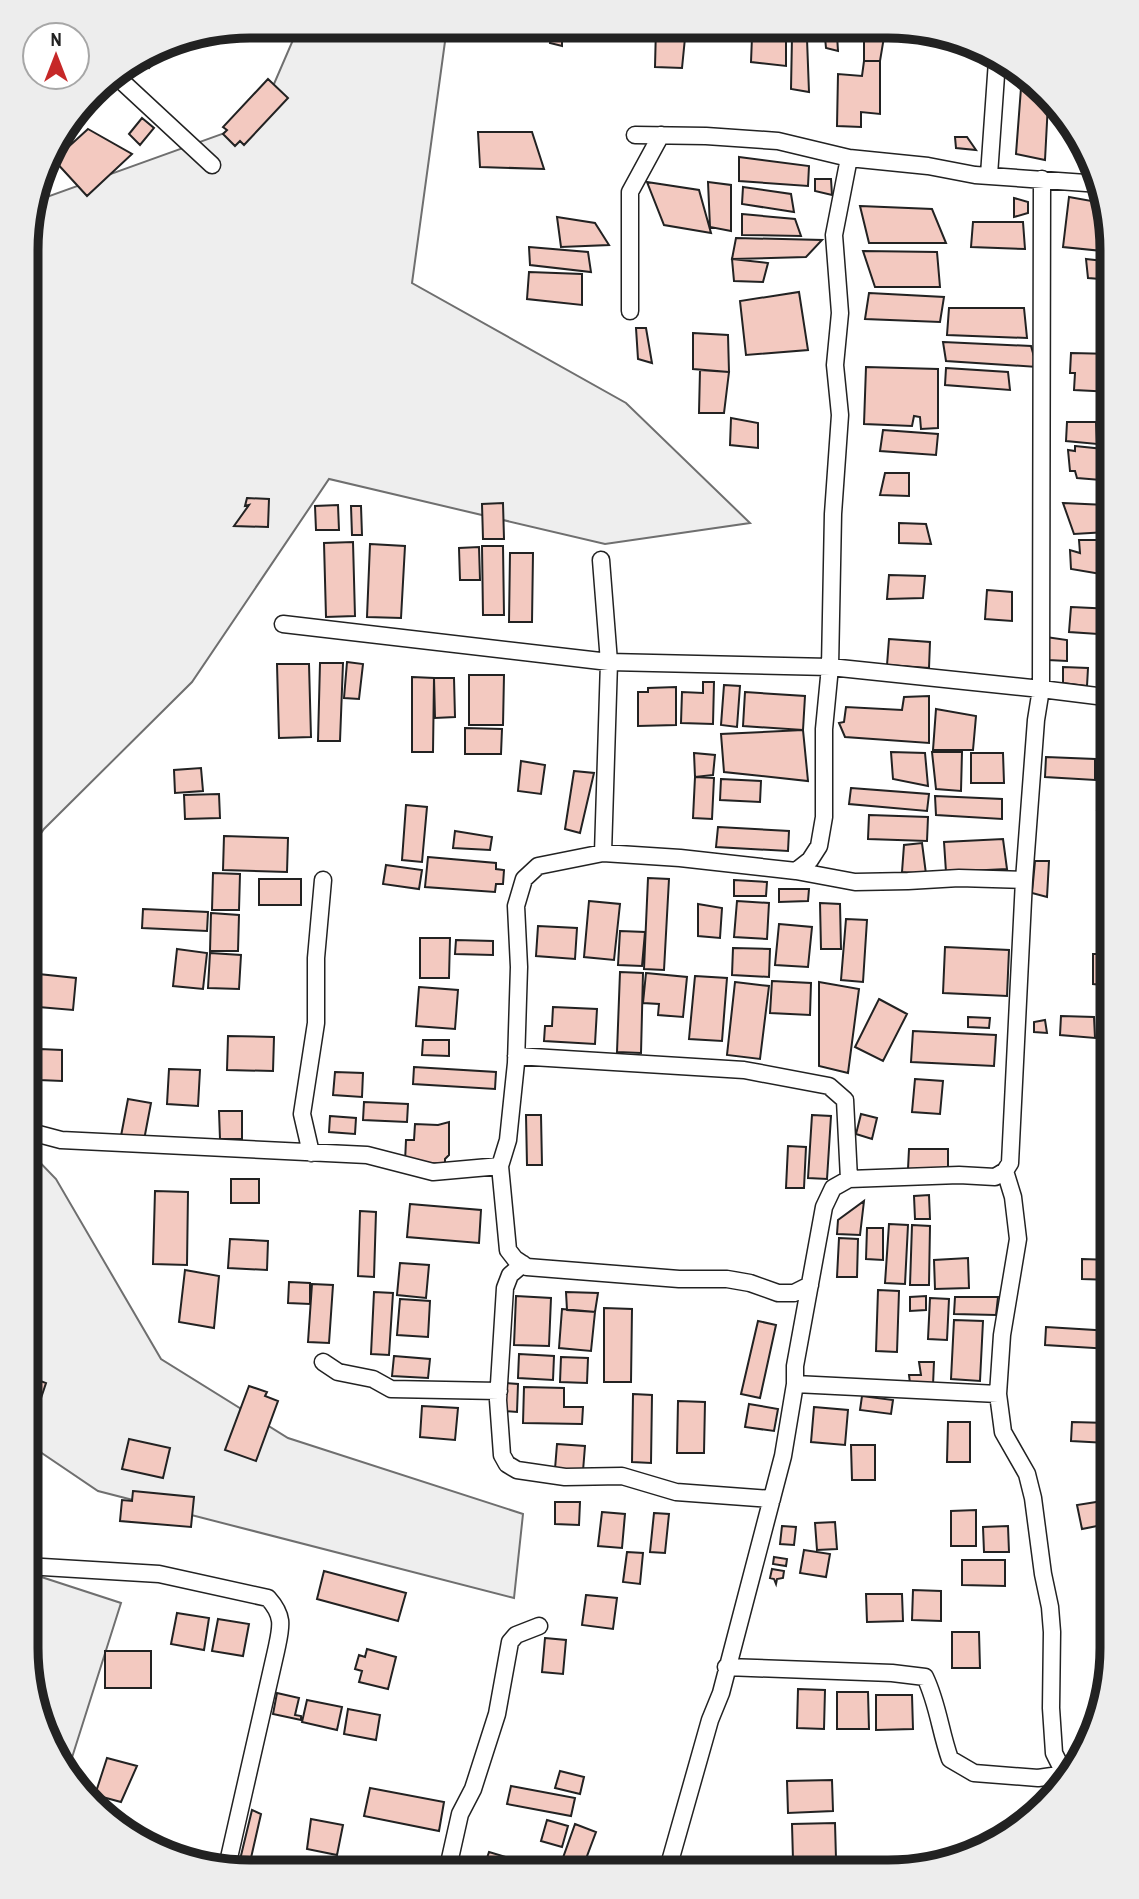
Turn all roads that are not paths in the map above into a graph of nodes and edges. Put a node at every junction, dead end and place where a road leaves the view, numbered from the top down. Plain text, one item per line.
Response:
1 (996, 69) edge
2 (122, 82) edge
3 (635, 135) dead end
4 (661, 135) junction
5 (849, 158) junction
6 (212, 165) dead end
7 (989, 175) junction
8 (1042, 178) junction
9 (1088, 183) edge
10 (630, 311) dead end
11 (601, 561) dead end
12 (283, 624) dead end
13 (609, 662) junction
14 (830, 667) junction
15 (1041, 690) junction
16 (1100, 697) edge
17 (603, 853) junction
18 (796, 871) junction
19 (323, 880) dead end
20 (1024, 880) junction
21 (516, 1056) junction
22 (38, 1135) edge
23 (312, 1153) junction
24 (499, 1166) junction
25 (1005, 1171) junction
26 (849, 1178) junction
27 (523, 1264) junction
28 (810, 1285) junction
29 (323, 1362) dead end
30 (796, 1384) junction
31 (499, 1391) junction
32 (998, 1394) junction
33 (772, 1499) junction
34 (38, 1567) edge
35 (539, 1626) dead end
36 (726, 1667) junction
37 (1064, 1766) edge
38 (1059, 1775) edge
39 (229, 1859) edge
40 (450, 1860) edge
41 (670, 1860) edge

1 - 7 street
2 - 6 street
3 - 4 street
4 - 5 street
4 - 10 street
5 - 7 street
5 - 14 street
7 - 8 street
8 - 9 street
8 - 15 street
11 - 13 street
12 - 13 street
13 - 14 street
13 - 17 street
14 - 15 street
14 - 18 street
15 - 16 street
15 - 20 street
17 - 18 street
17 - 21 street
18 - 20 street
19 - 23 street
20 - 25 street
21 - 24 street
21 - 26 street
22 - 23 street
23 - 24 street
24 - 27 street
25 - 26 street
25 - 32 street
26 - 28 street
27 - 28 street
27 - 31 street
28 - 30 street
29 - 31 street
30 - 32 street
30 - 33 street
31 - 33 street
32 - 37 street
33 - 36 street
34 - 39 street
35 - 40 street
36 - 38 street
36 - 41 street

